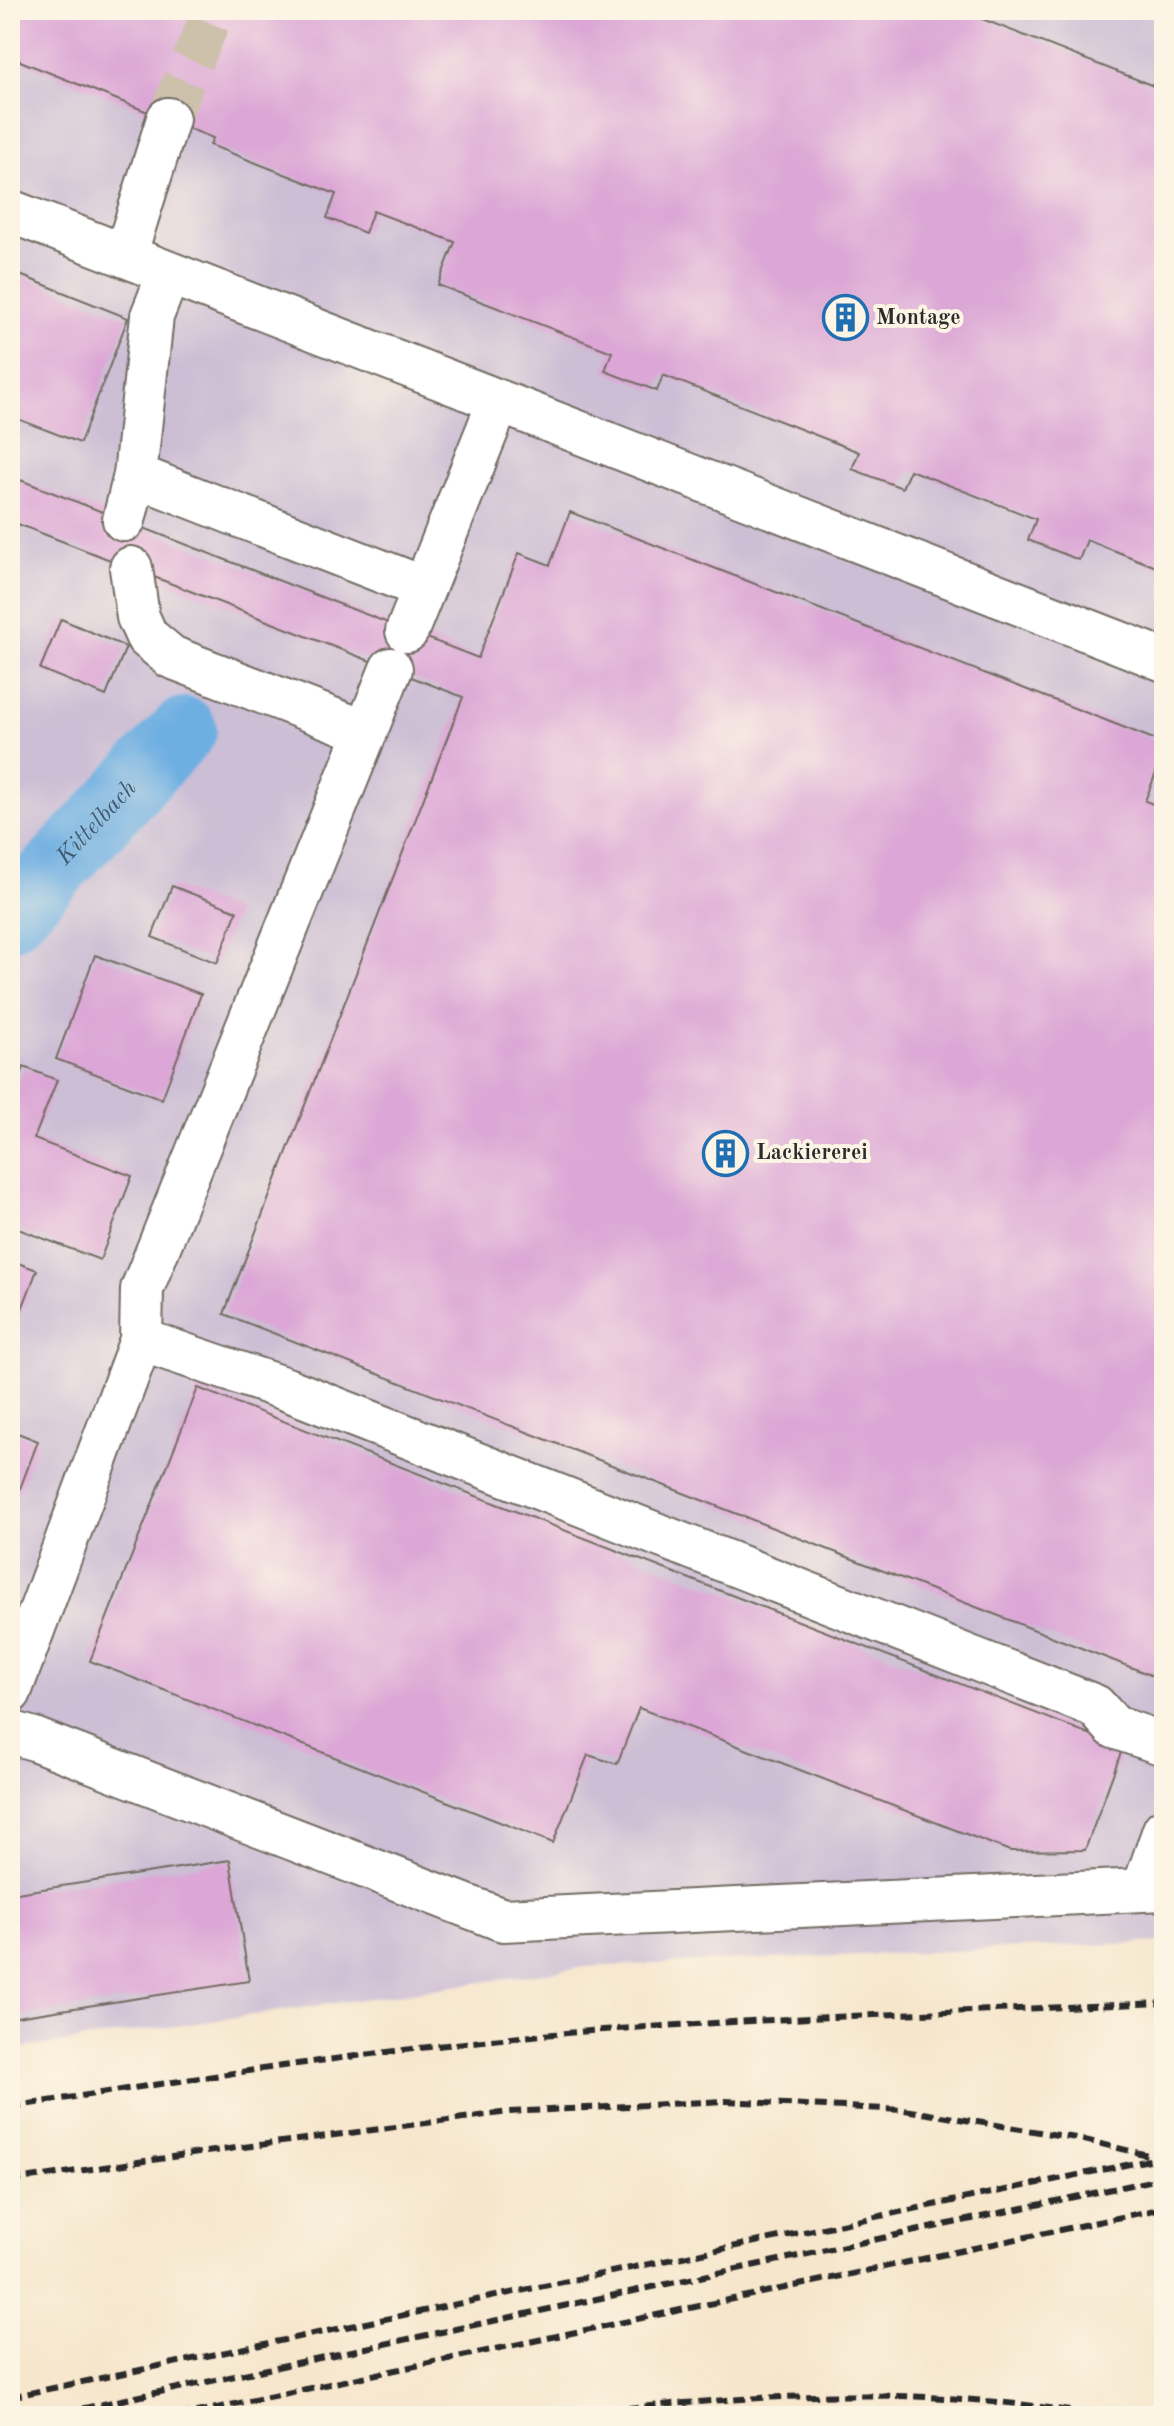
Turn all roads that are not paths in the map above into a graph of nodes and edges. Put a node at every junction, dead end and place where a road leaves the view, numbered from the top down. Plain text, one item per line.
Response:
1 (168, 119) tunnel mouth
2 (10, 211) edge
3 (125, 256) junction
4 (169, 273) junction
5 (499, 401) junction
6 (135, 475) junction
7 (124, 520) dead end
8 (131, 568) dead end
9 (424, 588) junction
10 (407, 631) dead end
11 (1164, 660) edge
12 (391, 669) dead end
13 (366, 732) junction
14 (141, 1340) junction
15 (10, 1692) edge
16 (10, 1732) edge
17 (1164, 1744) edge
18 (1164, 1830) edge
19 (1154, 1889) edge

1 - 3 lane
2 - 3 lane
3 - 4 lane
4 - 5 lane
4 - 6 lane
5 - 9 lane
5 - 11 lane
6 - 7 lane
6 - 9 lane
8 - 13 lane
9 - 10 lane
12 - 13 lane
13 - 14 lane
14 - 15 lane
14 - 17 lane
16 - 19 lane
18 - 19 lane

